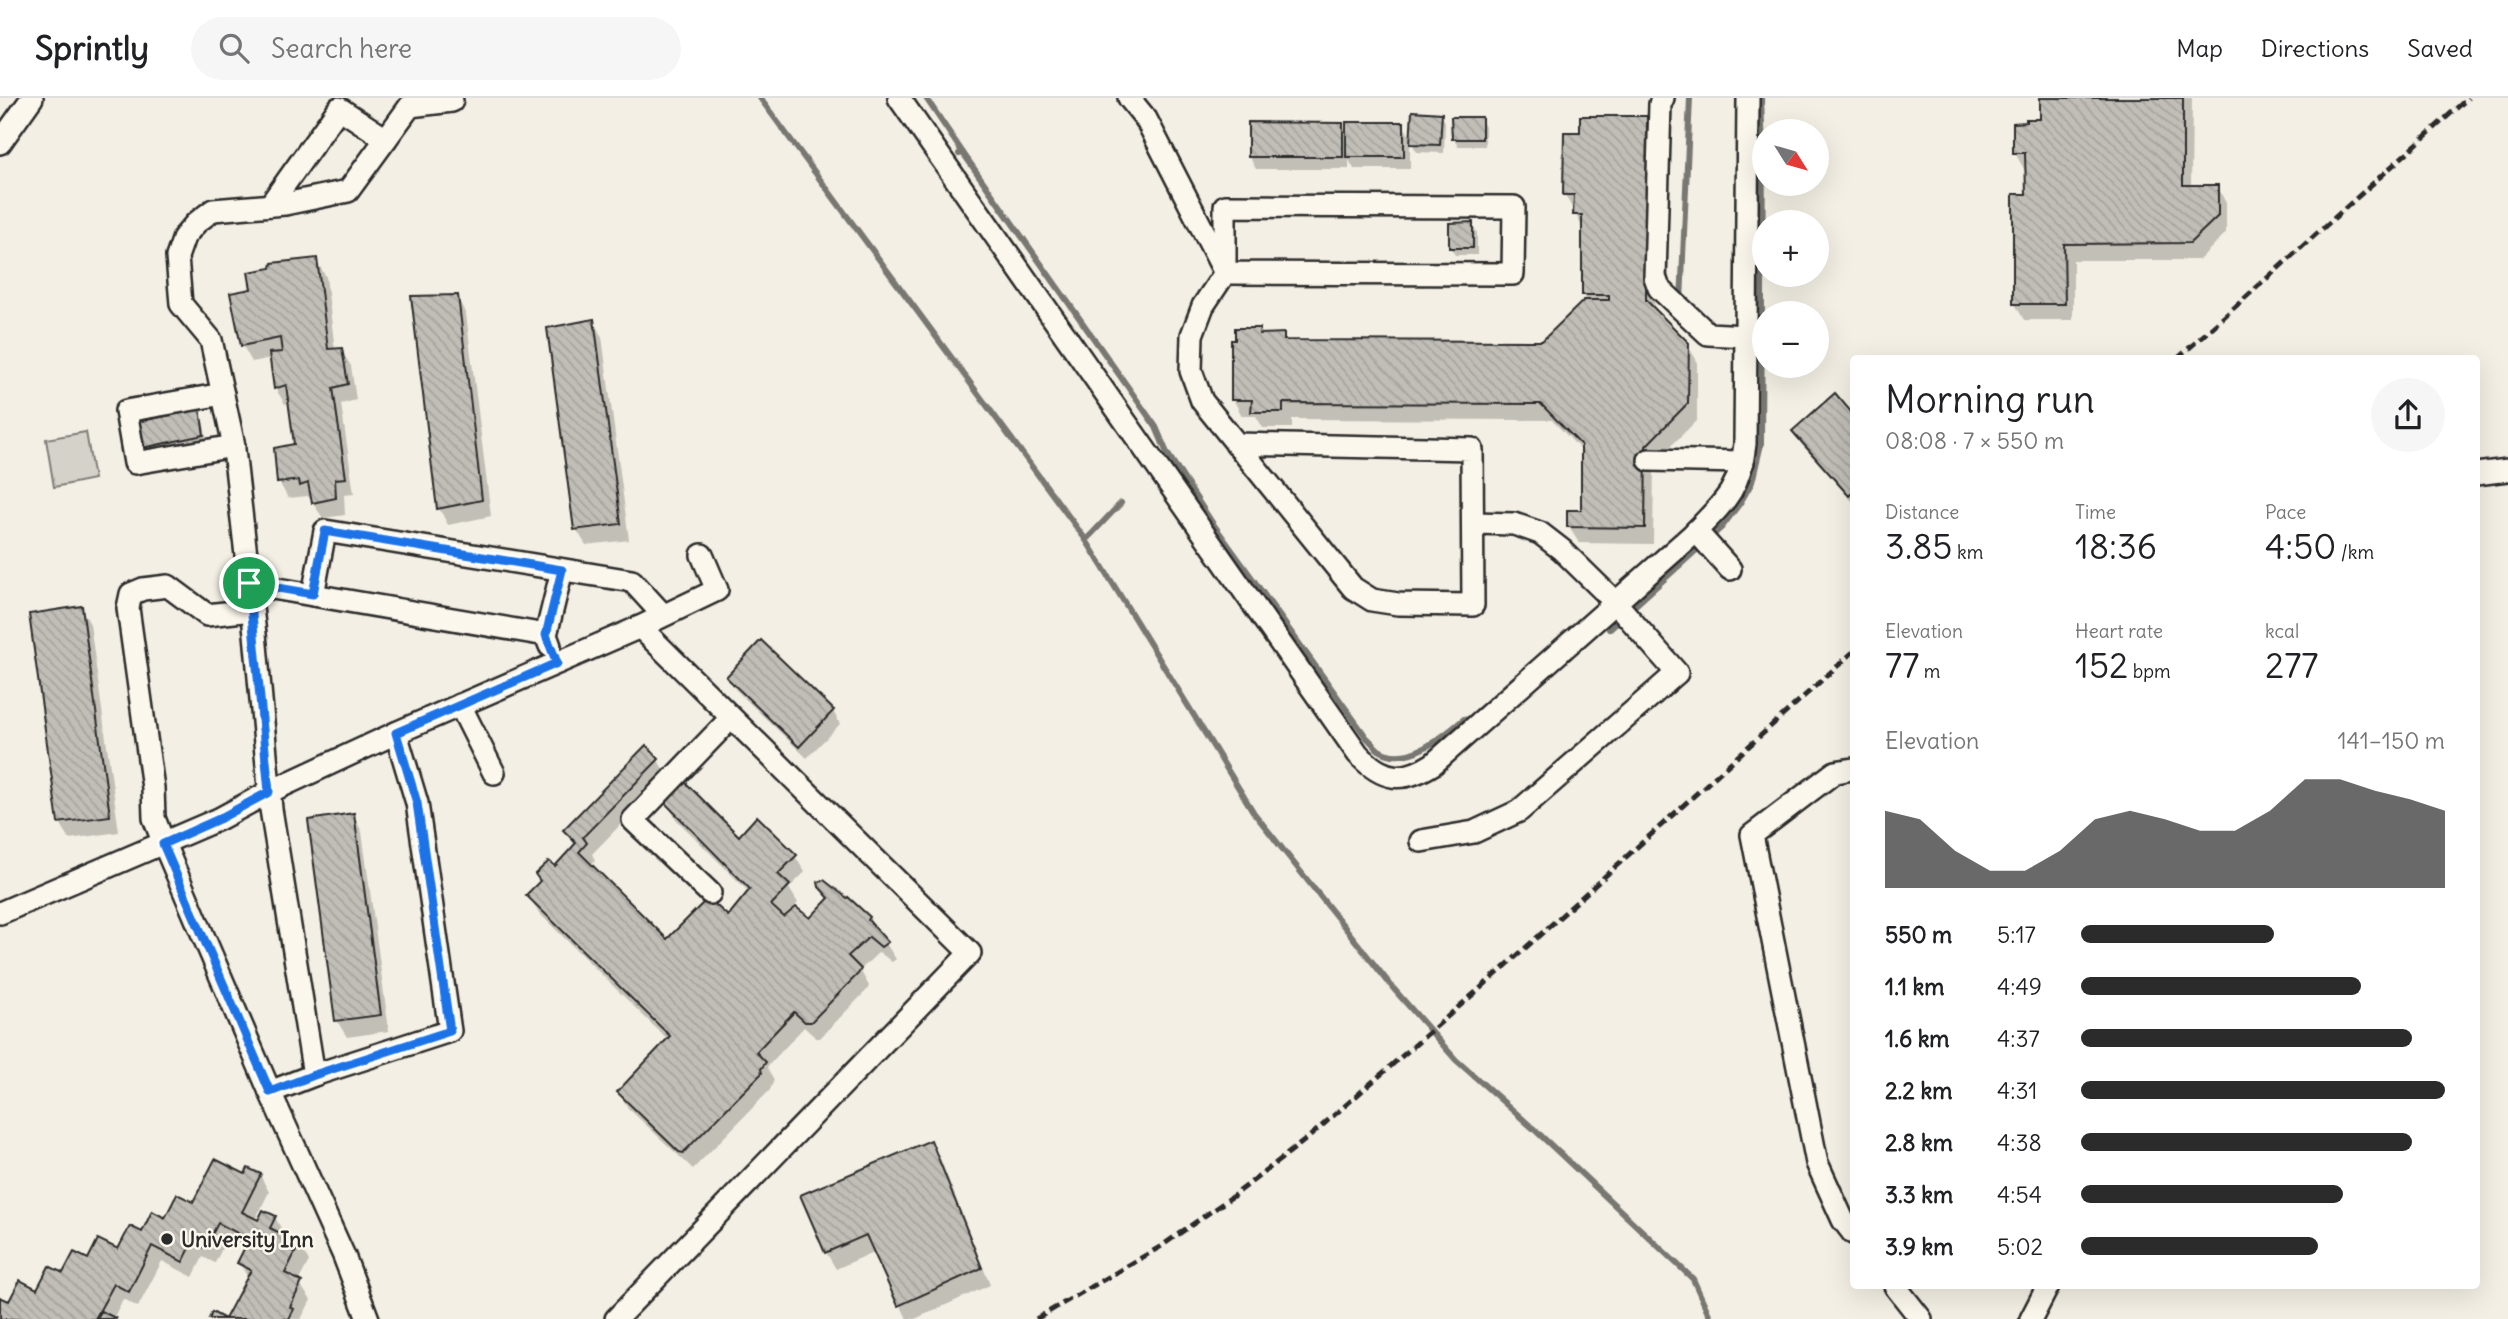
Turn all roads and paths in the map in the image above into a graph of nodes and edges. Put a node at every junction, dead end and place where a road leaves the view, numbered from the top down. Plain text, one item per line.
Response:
1 (32, 98) edge
2 (899, 98) edge
3 (1129, 98) edge
4 (1663, 98) edge
5 (1748, 98) edge
6 (452, 101) dead end
7 (386, 139) junction
8 (0, 142) edge
9 (270, 205) junction
10 (1225, 273) junction
11 (1746, 336) junction
12 (223, 394) junction
13 (1236, 444) junction
14 (234, 446) junction
15 (1649, 460) dead end
16 (1743, 462) junction
17 (2508, 470) edge
18 (2480, 474) edge
19 (1473, 523) junction
20 (1696, 531) junction
21 (702, 555) dead end
22 (1730, 569) dead end
23 (562, 570) junction
24 (249, 583) junction
25 (313, 594) junction
26 (1615, 602) junction
27 (252, 610) junction
28 (663, 615) junction
29 (640, 627) junction
30 (546, 635) junction
31 (557, 663) junction
32 (460, 705) junction
33 (731, 718) junction
34 (396, 733) junction
35 (1850, 770) edge
36 (494, 773) dead end
37 (269, 792) junction
38 (1421, 841) dead end
39 (163, 844) junction
40 (710, 893) dead end
41 (0, 913) edge
42 (314, 1075) junction
43 (270, 1092) junction
44 (1850, 1229) edge
45 (1897, 1289) edge
46 (2046, 1289) edge
47 (368, 1319) edge
48 (616, 1319) edge
49 (1922, 1319) edge
50 (2031, 1319) edge

1 - 8 street
2 - 26 street
3 - 10 street
4 - 11 street
5 - 11 street
6 - 7 street
7 - 9 street
7 - 9 street
9 - 12 street
10 - 10 street
10 - 13 street
11 - 16 street
12 - 14 street
12 - 14 street
13 - 19 street
13 - 19 street
14 - 24 street
15 - 16 street
16 - 20 street
17 - 18 street
19 - 26 street
20 - 22 street
20 - 26 street
21 - 28 street
23 - 25 street
23 - 28 street
23 - 30 street
24 - 25 street
24 - 27 street
25 - 30 street
26 - 38 street
27 - 37 street
27 - 39 street
28 - 29 street
29 - 31 street
29 - 33 street
30 - 31 street
31 - 32 street
32 - 34 street
32 - 36 street
33 - 40 street
33 - 48 street
34 - 37 street
34 - 42 street
35 - 44 street
37 - 39 street
37 - 42 street
39 - 41 street
39 - 43 street
42 - 43 street
43 - 47 street
45 - 49 street
46 - 50 street

